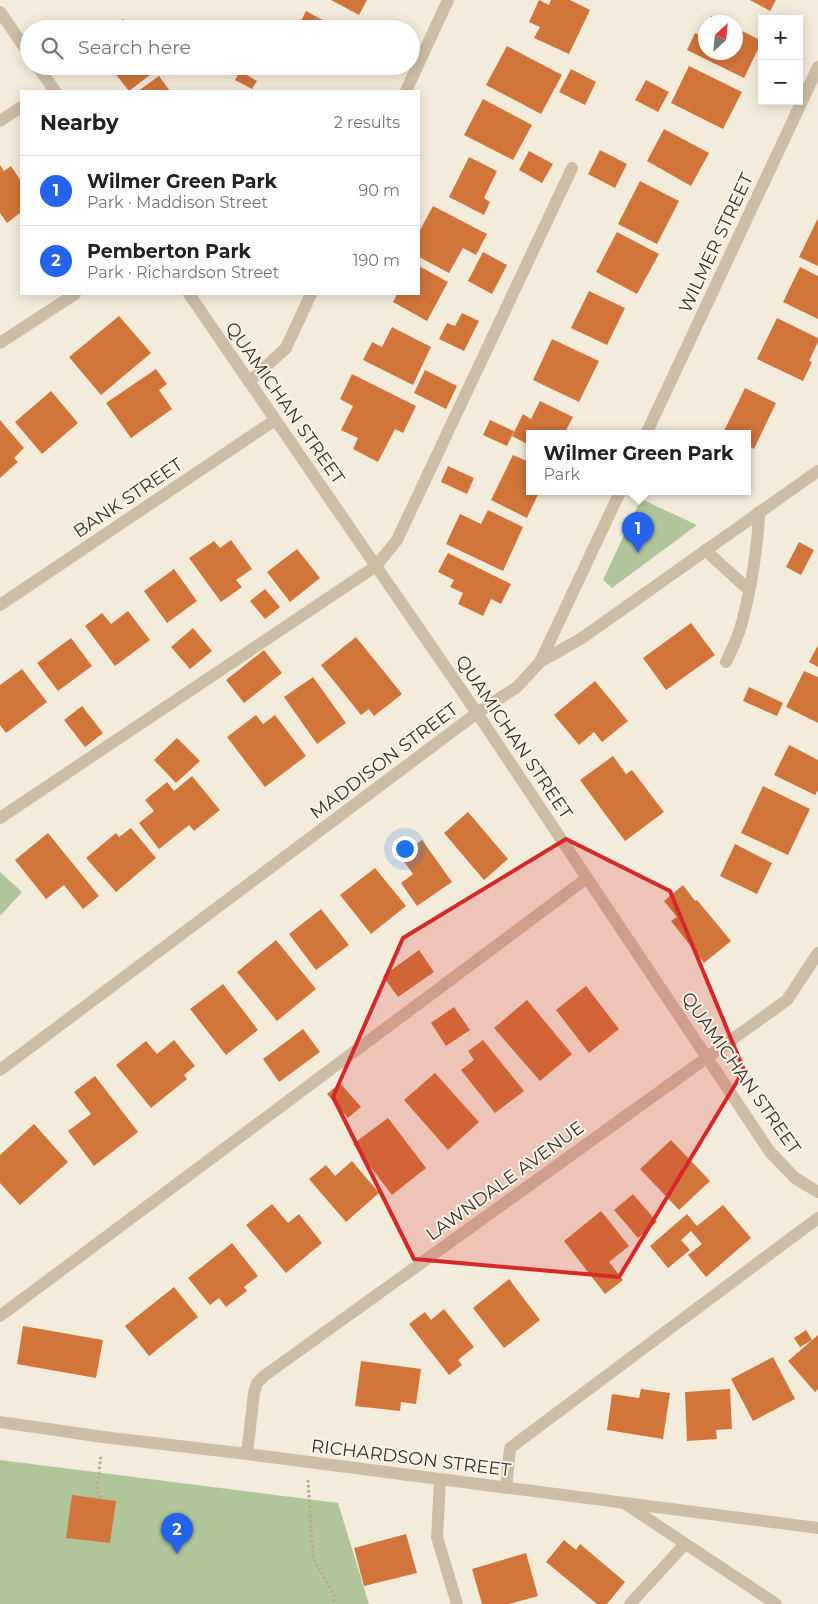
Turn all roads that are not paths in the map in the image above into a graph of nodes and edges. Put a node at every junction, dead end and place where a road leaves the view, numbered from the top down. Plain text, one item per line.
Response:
1 (448, 0) edge
2 (0, 12) edge
3 (20, 41) edge
4 (420, 61) edge
5 (818, 66) edge
6 (42, 75) edge
7 (413, 75) edge
8 (50, 90) edge
9 (406, 90) edge
10 (20, 107) edge
11 (0, 121) edge
12 (572, 168) dead end
13 (73, 295) edge
14 (190, 295) edge
15 (311, 295) edge
16 (0, 343) edge
17 (249, 382) junction
18 (275, 420) junction
19 (648, 430) edge
20 (818, 471) edge
21 (619, 495) edge
22 (759, 512) junction
23 (705, 550) junction
24 (376, 566) junction
25 (749, 590) junction
26 (0, 605) edge
27 (540, 662) junction
28 (726, 662) dead end
29 (477, 713) junction
30 (0, 818) edge
31 (587, 878) junction
32 (818, 953) edge
33 (707, 1057) junction
34 (0, 1070) edge
35 (818, 1192) edge
36 (818, 1218) edge
37 (0, 1316) edge
38 (0, 1422) edge
39 (247, 1454) junction
40 (440, 1480) junction
41 (506, 1488) junction
42 (624, 1503) junction
43 (818, 1528) edge
44 (685, 1544) junction
45 (457, 1604) edge
46 (630, 1604) edge
47 (776, 1604) edge

1 - 4 street
2 - 3 street
5 - 19 street, WILMER STREET
6 - 8 street
7 - 9 street
10 - 11 street
12 - 24 street
13 - 16 street
14 - 17 street, QUAMICHAN STREET
15 - 17 street
17 - 18 street, QUAMICHAN STREET
18 - 24 street, QUAMICHAN STREET
18 - 26 street, BANK STREET
20 - 22 street, MADDISON STREET
21 - 27 street
22 - 23 street, MADDISON STREET
22 - 25 street
23 - 25 street
23 - 27 street, MADDISON STREET
24 - 29 street, QUAMICHAN STREET
24 - 30 street
25 - 28 street
27 - 29 street, MADDISON STREET
29 - 31 street, QUAMICHAN STREET
29 - 34 street, MADDISON STREET
31 - 33 street, QUAMICHAN STREET
31 - 37 street
32 - 33 street, LAWNDALE AVENUE
33 - 35 street, QUAMICHAN STREET
33 - 39 street, LAWNDALE AVENUE
36 - 41 street
38 - 39 street, RICHARDSON STREET
39 - 40 street, RICHARDSON STREET
40 - 41 street, RICHARDSON STREET
40 - 45 street
41 - 42 street, RICHARDSON STREET
42 - 43 street, RICHARDSON STREET
42 - 44 street
44 - 46 street
44 - 47 street

